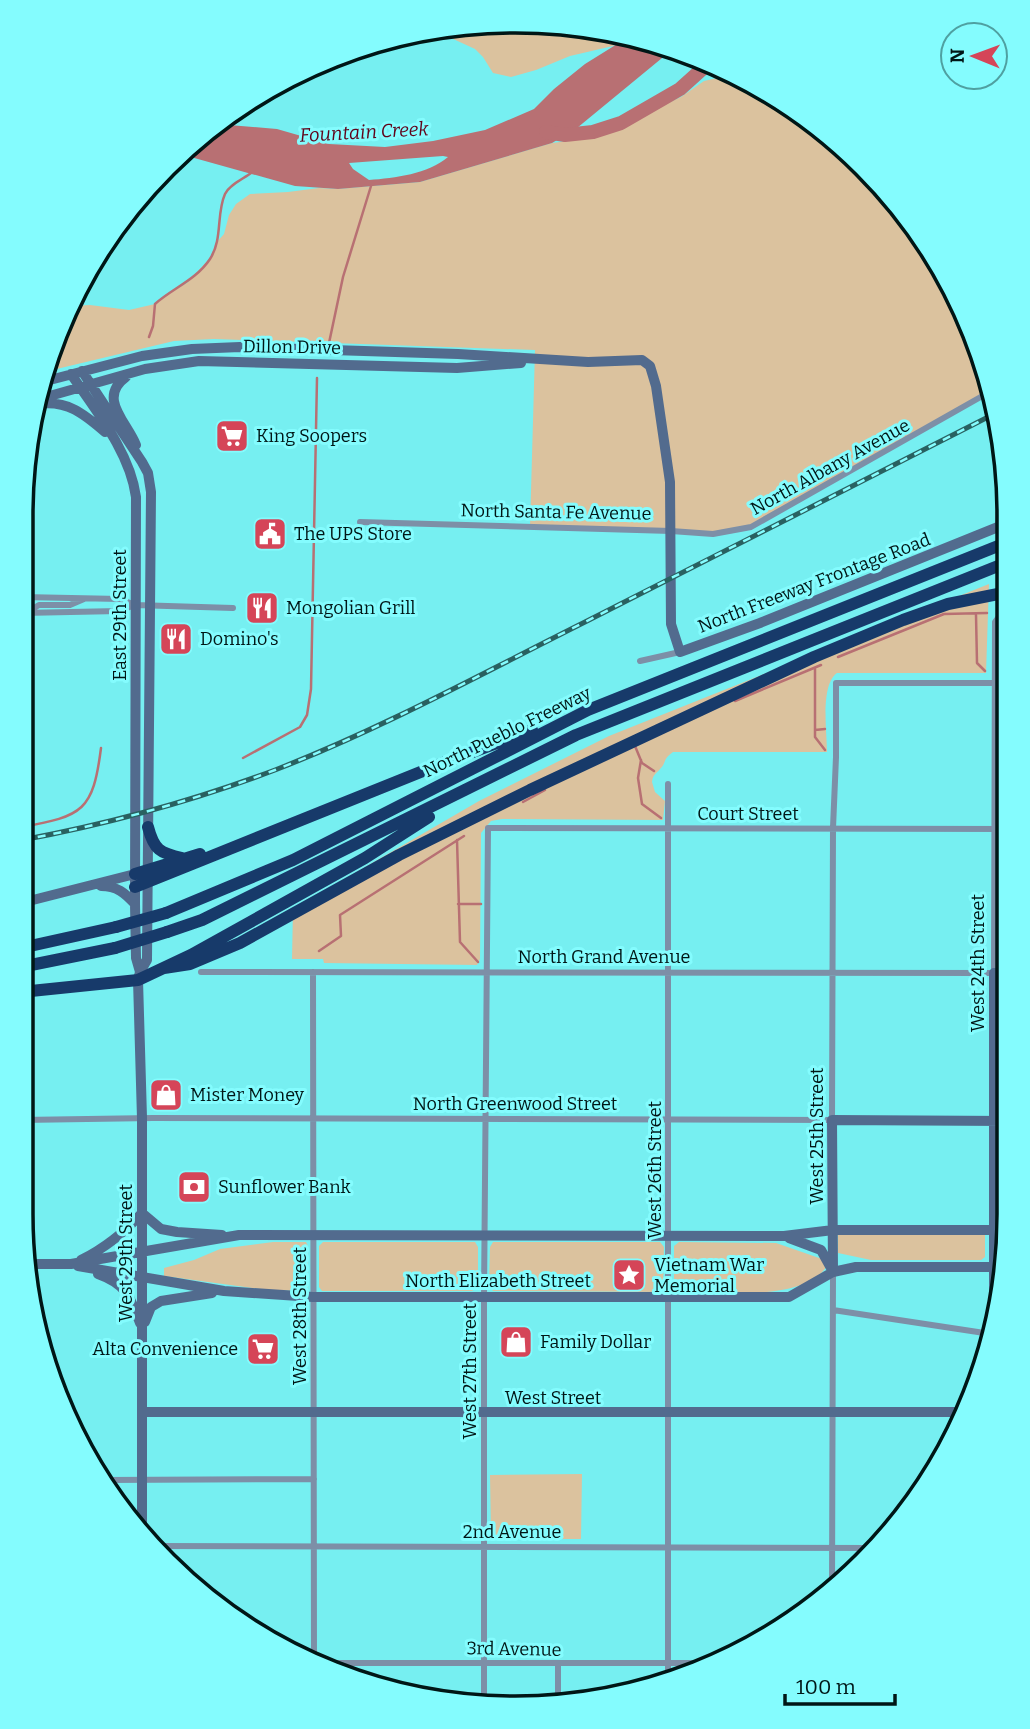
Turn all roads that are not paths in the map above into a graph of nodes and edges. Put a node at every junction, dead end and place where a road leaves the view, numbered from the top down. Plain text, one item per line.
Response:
1 (550, 360) junction
2 (77, 373) junction
3 (131, 374) junction
4 (53, 379) edge
5 (86, 386) junction
6 (981, 397) edge
7 (48, 399) edge
8 (47, 402) edge
9 (114, 439) junction
10 (142, 462) junction
11 (360, 522) dead end
12 (997, 527) edge
13 (671, 531) junction
14 (997, 546) edge
15 (997, 566) edge
16 (997, 594) edge
17 (85, 598) junction
18 (33, 600) edge
19 (135, 605) junction
20 (151, 606) junction
21 (233, 608) dead end
22 (33, 613) joint
23 (997, 619) edge
24 (680, 652) junction
25 (640, 661) dead end
26 (994, 683) junction
27 (588, 710) junction
28 (668, 783) dead end
29 (473, 788) junction
30 (148, 827) junction
31 (488, 828) joint
32 (669, 828) junction
33 (833, 828) junction
34 (994, 829) junction
35 (997, 829) edge
36 (235, 847) junction
37 (183, 858) junction
38 (142, 878) junction
39 (85, 886) junction
40 (33, 900) edge
41 (135, 904) junction
42 (33, 945) edge
43 (33, 965) edge
44 (164, 968) junction
45 (201, 972) dead end
46 (313, 972) junction
47 (487, 972) junction
48 (669, 973) junction
49 (832, 973) junction
50 (994, 973) junction
51 (139, 976) junction
52 (33, 990) edge
53 (142, 1118) junction
54 (313, 1119) junction
55 (486, 1120) junction
56 (669, 1120) junction
57 (832, 1120) junction
58 (33, 1121) edge
59 (994, 1121) junction
60 (142, 1213) junction
61 (833, 1230) junction
62 (994, 1230) junction
63 (239, 1235) junction
64 (313, 1235) junction
65 (485, 1236) junction
66 (669, 1236) junction
67 (784, 1236) junction
68 (996, 1245) edge
69 (142, 1253) junction
70 (36, 1264) edge
71 (71, 1264) junction
72 (994, 1267) edge
73 (833, 1272) junction
74 (142, 1278) junction
75 (224, 1291) junction
76 (313, 1297) junction
77 (484, 1297) junction
78 (669, 1297) junction
79 (833, 1310) junction
80 (142, 1329) junction
81 (981, 1333) edge
82 (143, 1412) junction
83 (954, 1412) edge
84 (314, 1413) junction
85 (484, 1413) junction
86 (668, 1413) junction
87 (833, 1414) junction
88 (314, 1479) junction
89 (113, 1480) edge
90 (142, 1480) junction
91 (142, 1518) edge
92 (314, 1545) junction
93 (166, 1546) edge
94 (484, 1546) junction
95 (669, 1547) junction
96 (832, 1547) junction
97 (863, 1548) edge
98 (832, 1577) edge
99 (314, 1651) edge
100 (342, 1663) edge
101 (484, 1663) junction
102 (558, 1664) junction
103 (668, 1664) junction
104 (687, 1664) edge
105 (668, 1671) edge
106 (558, 1694) edge
107 (484, 1695) edge

1 - 2 main road, Dillon Drive
1 - 3 main road, Dillon Drive
1 - 13 main road, Dillon Drive
2 - 4 main road, Dillon Drive
2 - 5 main road, East 29th Street
3 - 5 main road, Dillon Drive
3 - 10 main road
5 - 7 main road, Dillon Drive
5 - 9 main road, East 29th Street
5 - 10 main road, East 29th Street
6 - 13 street, North Albany Avenue
8 - 9 main road
9 - 19 main road, East 29th Street
10 - 20 main road, East 29th Street
11 - 13 street, North Santa Fe Avenue
12 - 24 main road, North Freeway Frontage Road
13 - 24 main road, North Santa Fe Avenue
14 - 27 highway, North Pueblo Freeway
15 - 29 highway, North Pueblo Freeway
16 - 44 highway
17 - 18 street
17 - 19 street
17 - 22 street
19 - 20 street
19 - 22 street
19 - 38 main road, East 29th Street
20 - 21 street
20 - 30 main road, West 29th Street
23 - 26 street, West 24th Street
24 - 25 street, North Freeway Frontage Road
26 - 33 street, West 25th Street
26 - 34 street, West 24th Street
27 - 36 highway
27 - 42 highway, North Pueblo Freeway, bridge
28 - 32 street, West 26th Street
29 - 43 highway, North Pueblo Freeway, bridge
29 - 44 highway
30 - 37 highway
30 - 38 main road, West 29th Street
31 - 32 street, Court Street
31 - 47 street, West 27th Street
32 - 33 street, Court Street
32 - 48 street, West 26th Street
33 - 34 street, Court Street
33 - 49 street, West 25th Street
34 - 35 street, Court Street
34 - 50 street, West 24th Street
36 - 37 highway
36 - 38 highway
37 - 38 highway
38 - 39 main road
38 - 41 main road, West 29th Street
38 - 51 main road, West 29th Street
39 - 40 main road
39 - 41 main road
41 - 51 main road, West 29th Street
44 - 51 highway
45 - 46 street, North Grand Avenue
46 - 47 street, North Grand Avenue
46 - 54 street, West 28th Street
47 - 48 street, North Grand Avenue
47 - 55 street, West 27th Street
48 - 49 street, North Grand Avenue
48 - 56 street, West 26th Street
49 - 50 street, North Grand Avenue
49 - 57 street, West 25th Street
50 - 59 main road, West 24th Street
51 - 52 highway
51 - 53 main road, West 29th Street
53 - 54 street, North Greenwood Street
53 - 58 street, North Greenwood Street
53 - 60 main road, West 29th Street
54 - 55 street, North Greenwood Street
54 - 64 street, West 28th Street
55 - 56 street, North Greenwood Street
55 - 65 street, West 27th Street
56 - 57 street, North Greenwood Street
56 - 66 street, West 26th Street
57 - 59 main road, North Greenwood Street
57 - 61 main road, West 25th Street
59 - 62 main road, West 24th Street
60 - 63 main road
60 - 69 main road, West 29th Street
60 - 71 main road
61 - 62 main road, North Elizabeth Street
61 - 67 main road, North Elizabeth Street
61 - 73 main road, West 25th Street
62 - 68 main road, West 24th Street
63 - 64 main road, North Elizabeth Street
63 - 69 main road, North Elizabeth Street
64 - 65 main road, North Elizabeth Street
64 - 76 street, West 28th Street
65 - 66 main road, North Elizabeth Street
65 - 77 street, West 27th Street
66 - 67 main road, North Elizabeth Street
66 - 78 street, West 26th Street
67 - 73 main road
69 - 71 main road, North Elizabeth Street
69 - 74 main road, West 29th Street
70 - 71 main road, North Elizabeth Street
71 - 74 main road, North Elizabeth Street
71 - 80 main road
72 - 73 main road, North Elizabeth Street
73 - 78 main road, North Elizabeth Street
73 - 79 street, West 25th Street
74 - 75 main road, North Elizabeth Street
74 - 80 main road, West 29th Street
75 - 76 main road, North Elizabeth Street
75 - 80 main road
76 - 77 main road, North Elizabeth Street
76 - 84 street, West 28th Street
77 - 78 main road, North Elizabeth Street
77 - 85 street, West 27th Street
78 - 86 street, West 26th Street
79 - 81 street
79 - 87 street, West 25th Street
80 - 82 main road, West 29th Street
82 - 84 main road, West Street
82 - 90 main road, West 29th Street
83 - 87 main road, West Street
84 - 85 main road, West Street
84 - 88 street, West 28th Street
85 - 86 main road, West Street
85 - 94 street, West 27th Street
86 - 87 main road, West Street
86 - 95 street, West 26th Street
87 - 96 street, West 25th Street
88 - 90 street
88 - 92 street, West 28th Street
89 - 90 street
90 - 91 main road, West 29th Street
92 - 93 street, 2nd Avenue
92 - 94 street, 2nd Avenue
92 - 99 street, West 28th Street
94 - 95 street, 2nd Avenue
94 - 101 street, West 27th Street
95 - 96 street, 2nd Avenue
95 - 103 street, West 26th Street
96 - 97 street, 2nd Avenue
96 - 98 street, West 25th Street
100 - 101 street, 3rd Avenue
101 - 102 street, 3rd Avenue
101 - 107 street, West 27th Street
102 - 103 street, 3rd Avenue
102 - 106 street
103 - 104 street, 3rd Avenue
103 - 105 street, West 26th Street

